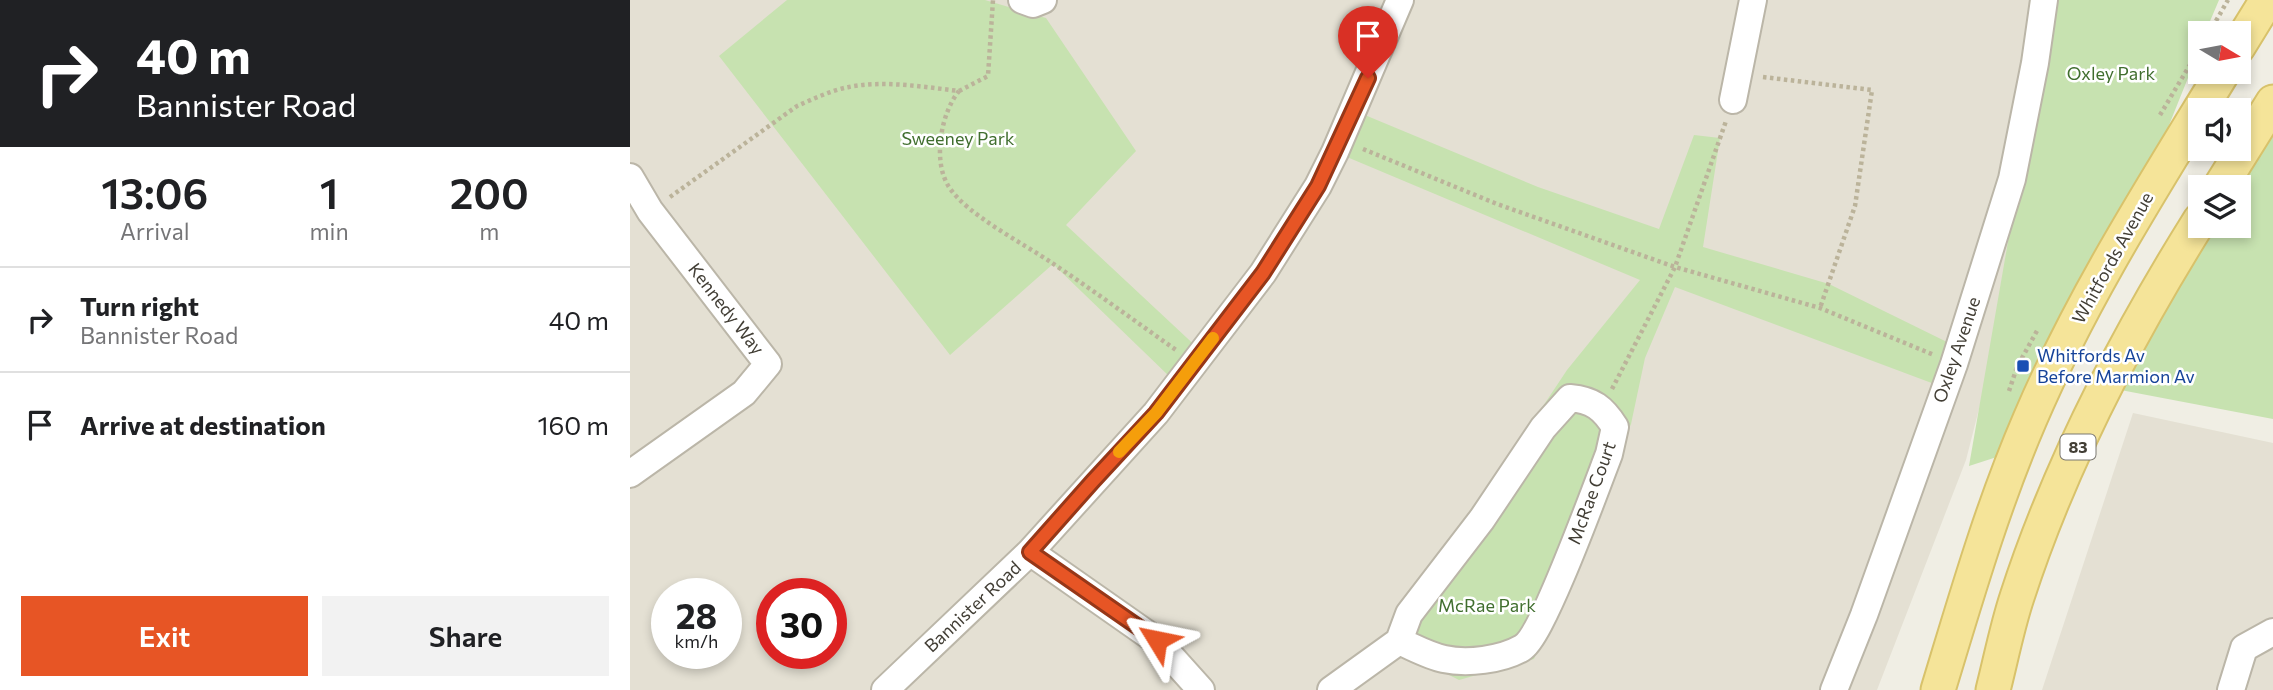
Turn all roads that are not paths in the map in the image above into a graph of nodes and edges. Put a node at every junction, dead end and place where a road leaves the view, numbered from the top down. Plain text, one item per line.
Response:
1 (1022, 0) edge
2 (1043, 0) edge
3 (1400, 0) edge
4 (1753, 0) edge
5 (2043, 0) edge
6 (2267, 0) edge
7 (2251, 26) edge
8 (2216, 84) edge
9 (1733, 100) road end
10 (2273, 102) edge
11 (2227, 175) edge
12 (630, 177) edge
13 (2189, 238) edge
14 (630, 474) edge
15 (1030, 552) junction
16 (2273, 632) edge
17 (1399, 641) junction
18 (885, 690) edge
19 (1201, 690) edge
20 (1331, 690) edge
21 (1834, 690) edge
22 (1938, 690) edge
23 (1993, 690) edge
24 (2231, 690) edge

1 - 2 street
3 - 15 street, Bannister Road
4 - 9 street
5 - 21 street, Oxley Avenue
6 - 7 main road
8 - 22 main road, Whitfords Avenue
10 - 11 main road
12 - 14 street, Kennedy Way
13 - 23 main road, 83
15 - 18 street, Bannister Road
15 - 19 street
16 - 24 street
17 - 17 street, McRae Court
17 - 20 street

